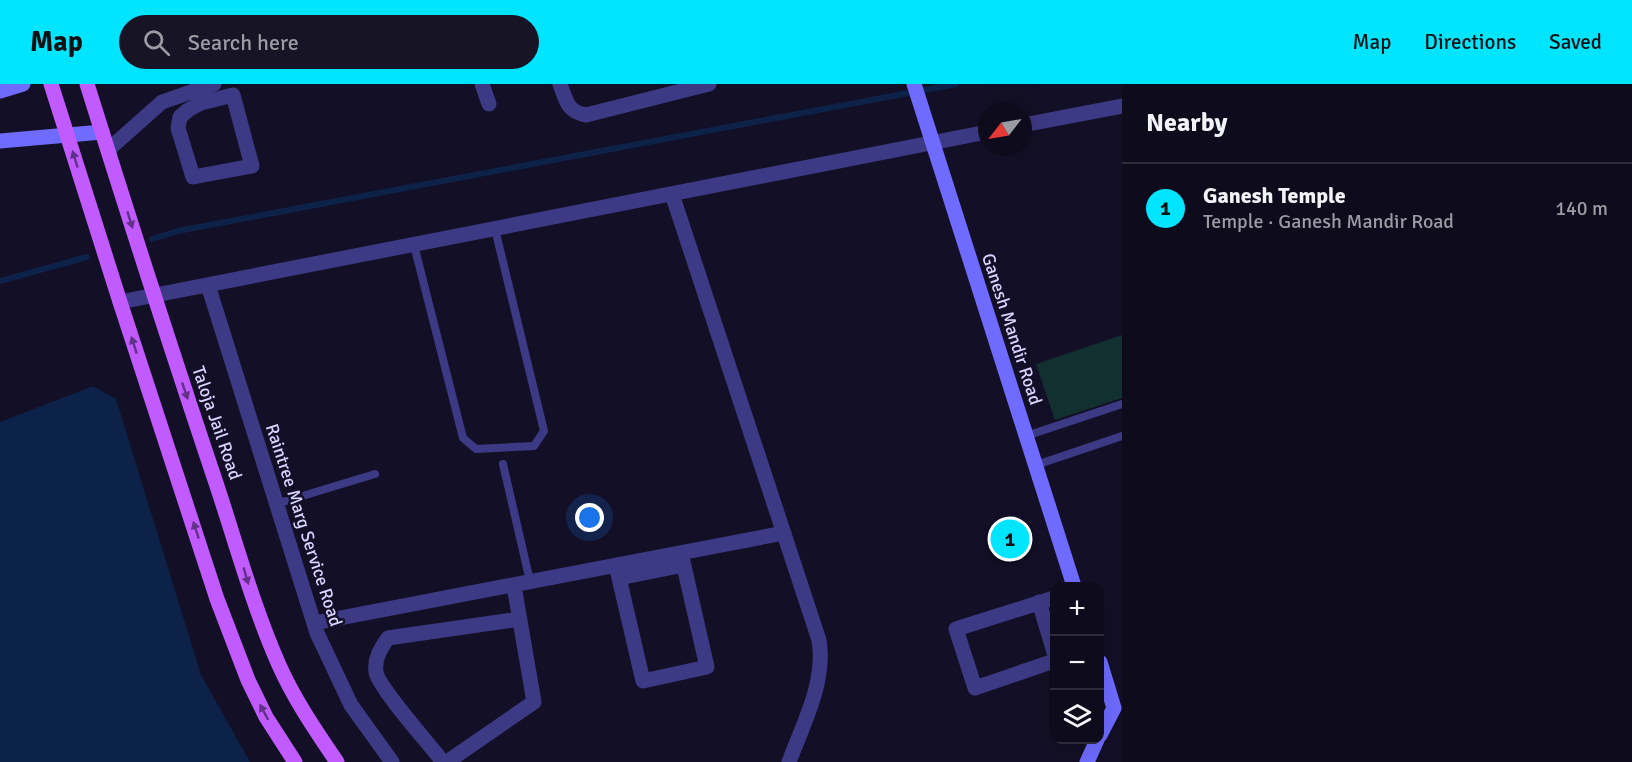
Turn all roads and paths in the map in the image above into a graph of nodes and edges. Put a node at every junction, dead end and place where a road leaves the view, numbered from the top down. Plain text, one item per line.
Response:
1 (24, 84) edge
2 (51, 84) edge
3 (87, 84) edge
4 (214, 84) edge
5 (482, 84) edge
6 (560, 84) edge
7 (709, 84) edge
8 (914, 84) edge
9 (0, 91) edge
10 (222, 91) edge
11 (489, 104) dead end
12 (1122, 106) edge
13 (1032, 123) edge
14 (102, 132) junction
15 (978, 134) edge
16 (67, 135) junction
17 (0, 141) edge
18 (932, 143) junction
19 (108, 150) junction
20 (672, 194) junction
21 (495, 229) junction
22 (414, 245) junction
23 (208, 285) junction
24 (153, 296) junction
25 (120, 302) junction
26 (1122, 404) edge
27 (1026, 435) junction
28 (1122, 436) edge
29 (503, 465) dead end
30 (1036, 465) junction
31 (375, 474) dead end
32 (276, 504) junction
33 (784, 532) junction
34 (682, 559) junction
35 (618, 572) junction
36 (530, 581) junction
37 (1073, 582) edge
38 (514, 586) junction
39 (1050, 599) edge
40 (1039, 602) junction
41 (520, 619) junction
42 (314, 623) junction
43 (1050, 639) edge
44 (1050, 662) edge
45 (1104, 671) edge
46 (1119, 707) edge
47 (1104, 729) edge
48 (1095, 744) edge
49 (295, 762) edge
50 (337, 762) edge
51 (392, 762) edge
52 (445, 762) edge
53 (789, 762) edge
54 (1088, 762) edge

1 - 9 street
2 - 16 main road
3 - 14 main road, Taloja Jail Road
4 - 19 street
5 - 11 street
6 - 7 street
8 - 18 street, Ganesh Mandir Road
10 - 10 street
12 - 13 street
14 - 16 street
14 - 19 main road, Taloja Jail Road
15 - 18 street
16 - 17 street
25 -> 16 main road
18 - 20 street
18 - 27 street, Ganesh Mandir Road
19 -> 24 main road, Taloja Jail Road
20 - 21 street
20 - 33 street
21 - 22 street
21 - 22 lane
22 - 23 street
23 - 24 street
23 - 32 street, Raintree Marg Service Road
24 - 25 street
24 -> 50 main road, Taloja Jail Road
49 -> 25 main road
26 - 27 lane
27 - 30 street, Ganesh Mandir Road
28 - 30 lane
29 - 36 lane
30 - 37 street, Ganesh Mandir Road
31 - 32 lane
32 - 42 street, Raintree Marg Service Road
33 - 34 street
33 - 53 street
34 - 35 street
34 - 35 street
35 - 36 street
36 - 38 street
38 - 41 street
38 - 42 street
39 - 40 street
40 - 43 street
40 - 44 street
41 - 52 street
41 - 52 street
42 - 51 street, Raintree Marg Service Road
45 - 46 street
46 - 47 street
48 - 54 street

